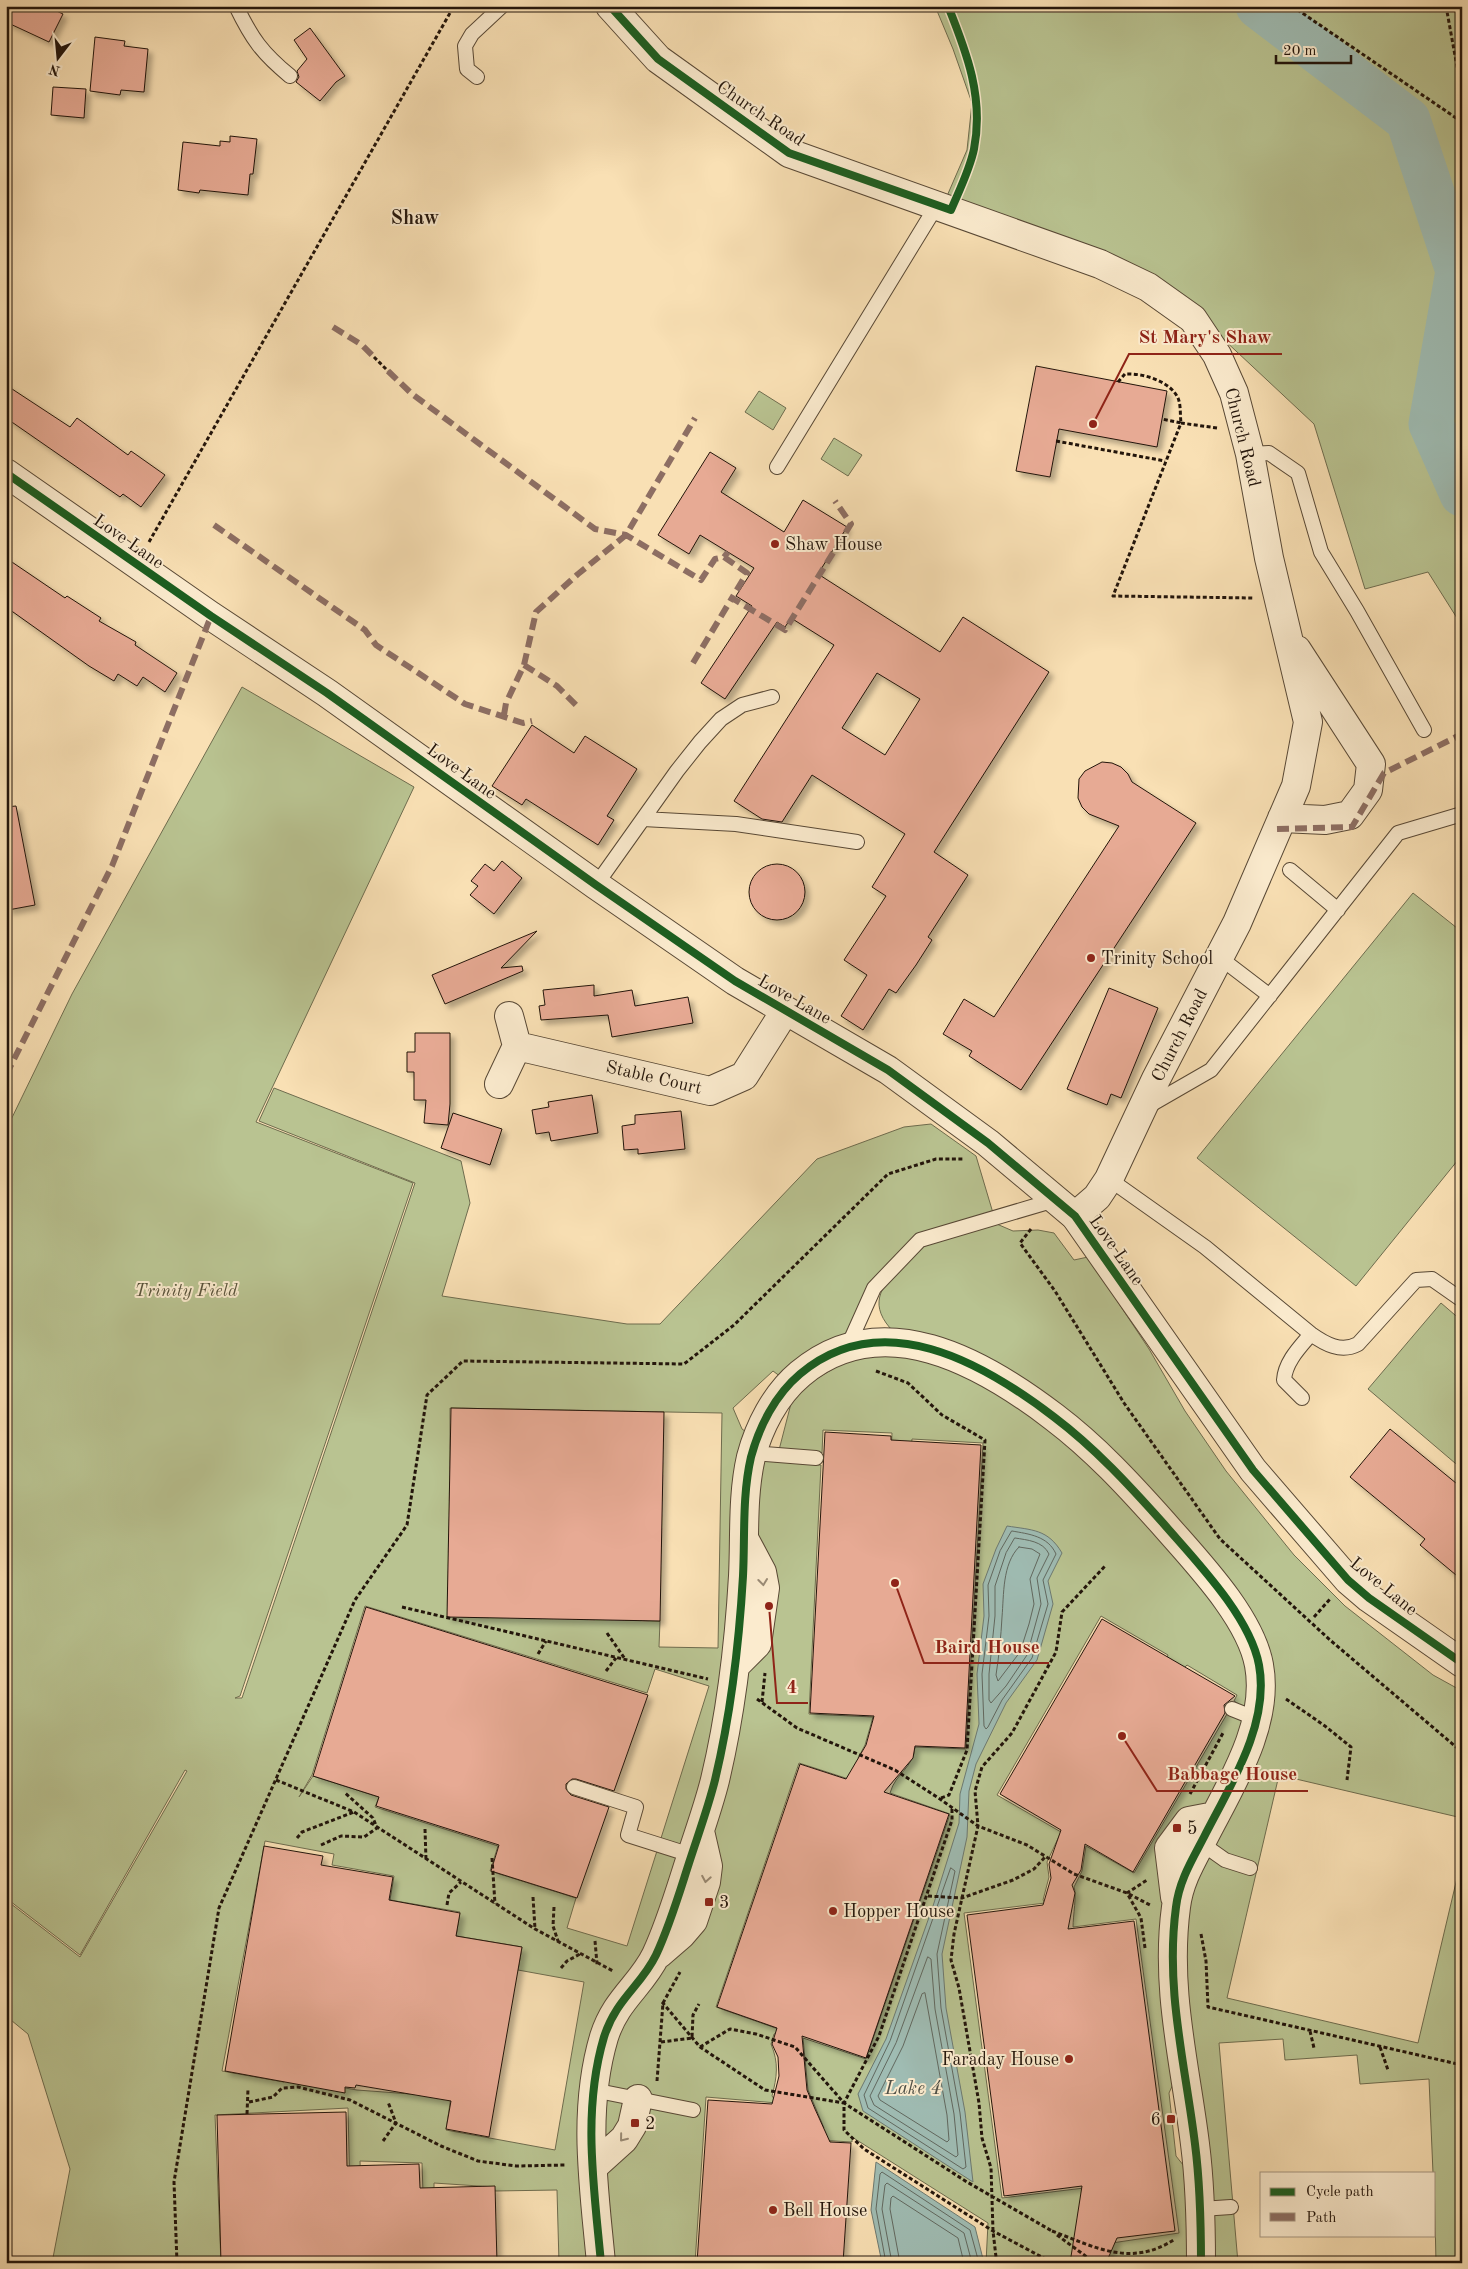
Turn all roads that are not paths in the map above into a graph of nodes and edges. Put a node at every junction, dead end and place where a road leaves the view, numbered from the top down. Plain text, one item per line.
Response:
1 (236, 6) edge
2 (502, 6) edge
3 (610, 6) edge
4 (290, 76) dead end
5 (477, 77) dead end
6 (937, 205) junction
7 (1247, 443) junction
8 (777, 467) dead end
9 (6, 473) edge
10 (1287, 634) junction
11 (772, 697) dead end
12 (1424, 730) dead end
13 (1462, 814) edge
14 (1282, 818) junction
15 (643, 819) junction
16 (857, 842) dead end
17 (1290, 870) dead end
18 (596, 885) junction
19 (1338, 910) junction
20 (1219, 957) junction
21 (1270, 996) junction
22 (786, 1010) junction
23 (509, 1016) dead end
24 (516, 1046) junction
25 (499, 1084) dead end
26 (1141, 1110) junction
27 (1109, 1179) junction
28 (1065, 1208) junction
29 (1462, 1300) edge
30 (1310, 1334) junction
31 (848, 1346) junction
32 (1302, 1398) dead end
33 (752, 1453) junction
34 (816, 1458) dead end
35 (1462, 1663) edge
36 (574, 1787) dead end
37 (1214, 1816) junction
38 (695, 1843) junction
39 (1201, 1843) junction
40 (1250, 1868) dead end
41 (1176, 1910) junction
42 (589, 2081) junction
43 (644, 2100) junction
44 (693, 2110) dead end
45 (583, 2166) junction
46 (1231, 2207) dead end
47 (1201, 2209) junction
48 (601, 2263) edge
49 (1201, 2263) edge

1 - 4 lane
2 - 5 lane
3 - 6 street, Church Road
6 - 7 street, Church Road
6 - 8 lane
7 - 10 street, Church Road
7 - 12 lane
9 - 18 street, Love Lane
10 - 14 street, Church Road
10 - 14 street, Church Road
11 - 15 lane
13 - 19 lane
14 - 20 street, Church Road
15 - 16 lane
15 - 18 lane
17 - 19 lane
18 - 22 street, Love Lane
19 - 21 lane
20 - 21 lane
20 - 26 street, Church Road
21 - 26 lane
22 - 24 street, Stable Court
22 - 28 street, Love Lane
23 - 24 street
24 - 25 street
26 - 27 street, Church Road
27 - 28 street, Church Road
27 - 30 lane
28 - 31 lane
28 - 35 street, Love Lane
29 - 30 lane
30 - 32 lane
31 - 33 street
31 - 37 street
33 - 34 lane
33 - 38 street
36 - 38 lane
37 - 39 street
37 - 41 street
38 - 42 street
39 - 40 lane
39 - 41 street
41 - 47 street
42 - 43 lane
42 - 45 street
43 - 44 lane
43 -> 45 street
45 - 48 street
46 - 47 lane
47 - 49 street

